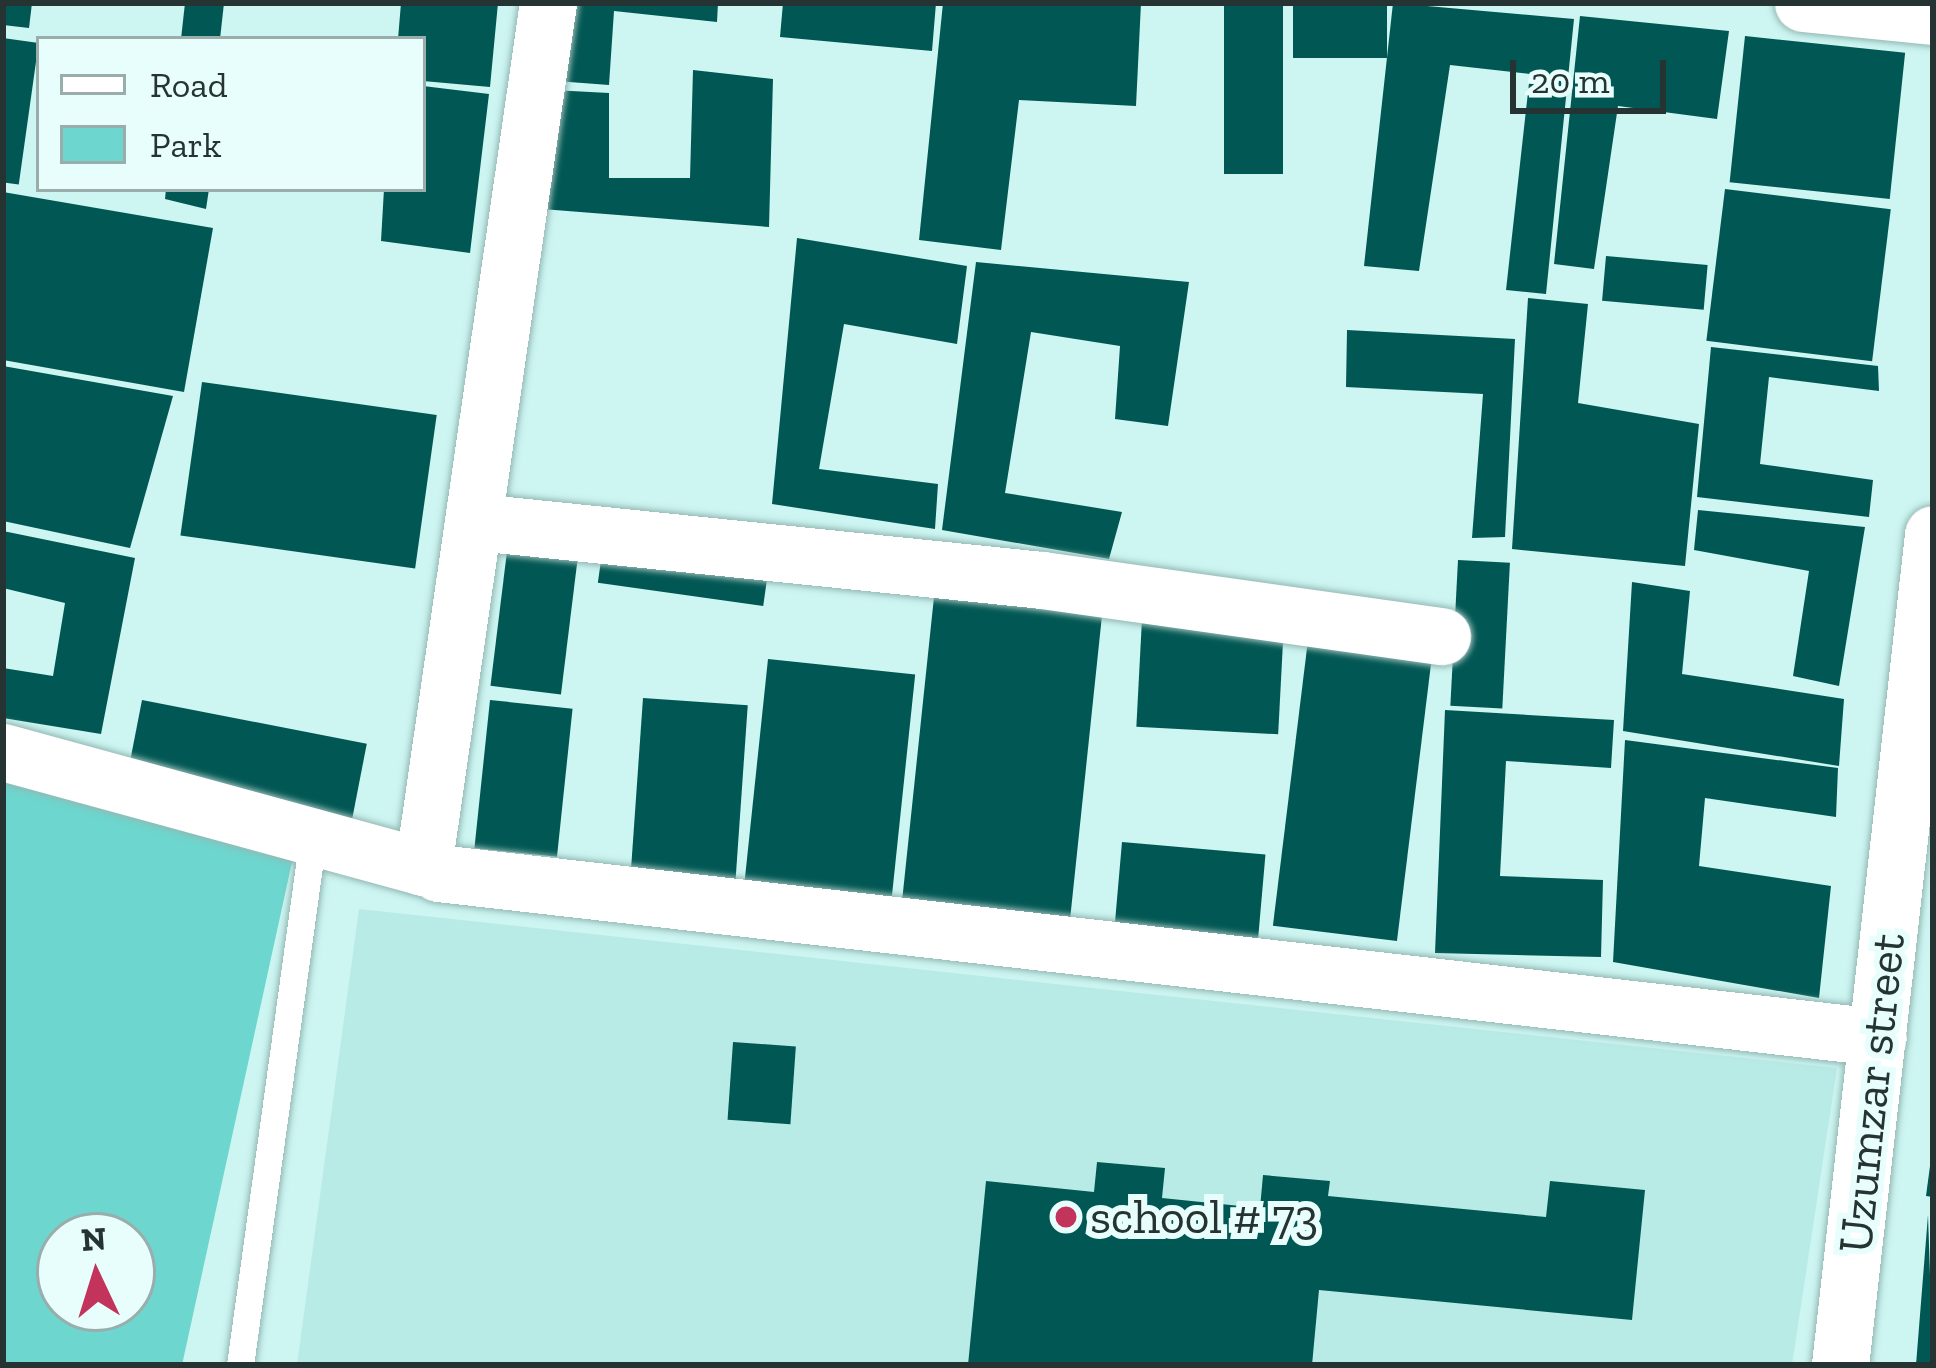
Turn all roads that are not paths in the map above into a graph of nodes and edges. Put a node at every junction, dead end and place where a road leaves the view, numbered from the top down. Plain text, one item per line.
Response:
1 (548, 3) edge
2 (1803, 3) edge
3 (1933, 16) edge
4 (477, 522) junction
5 (1933, 534) edge
6 (1442, 636) dead end
7 (3, 752) edge
8 (313, 837) junction
9 (430, 870) junction
10 (1878, 1036) junction
11 (240, 1365) edge
12 (1840, 1365) edge

1 - 4 street
2 - 3 street
4 - 6 street
4 - 9 street
5 - 10 street, Uzumzar street
7 - 8 street
8 - 9 street
8 - 11 lane
9 - 10 street
10 - 12 street, Uzumzar street

